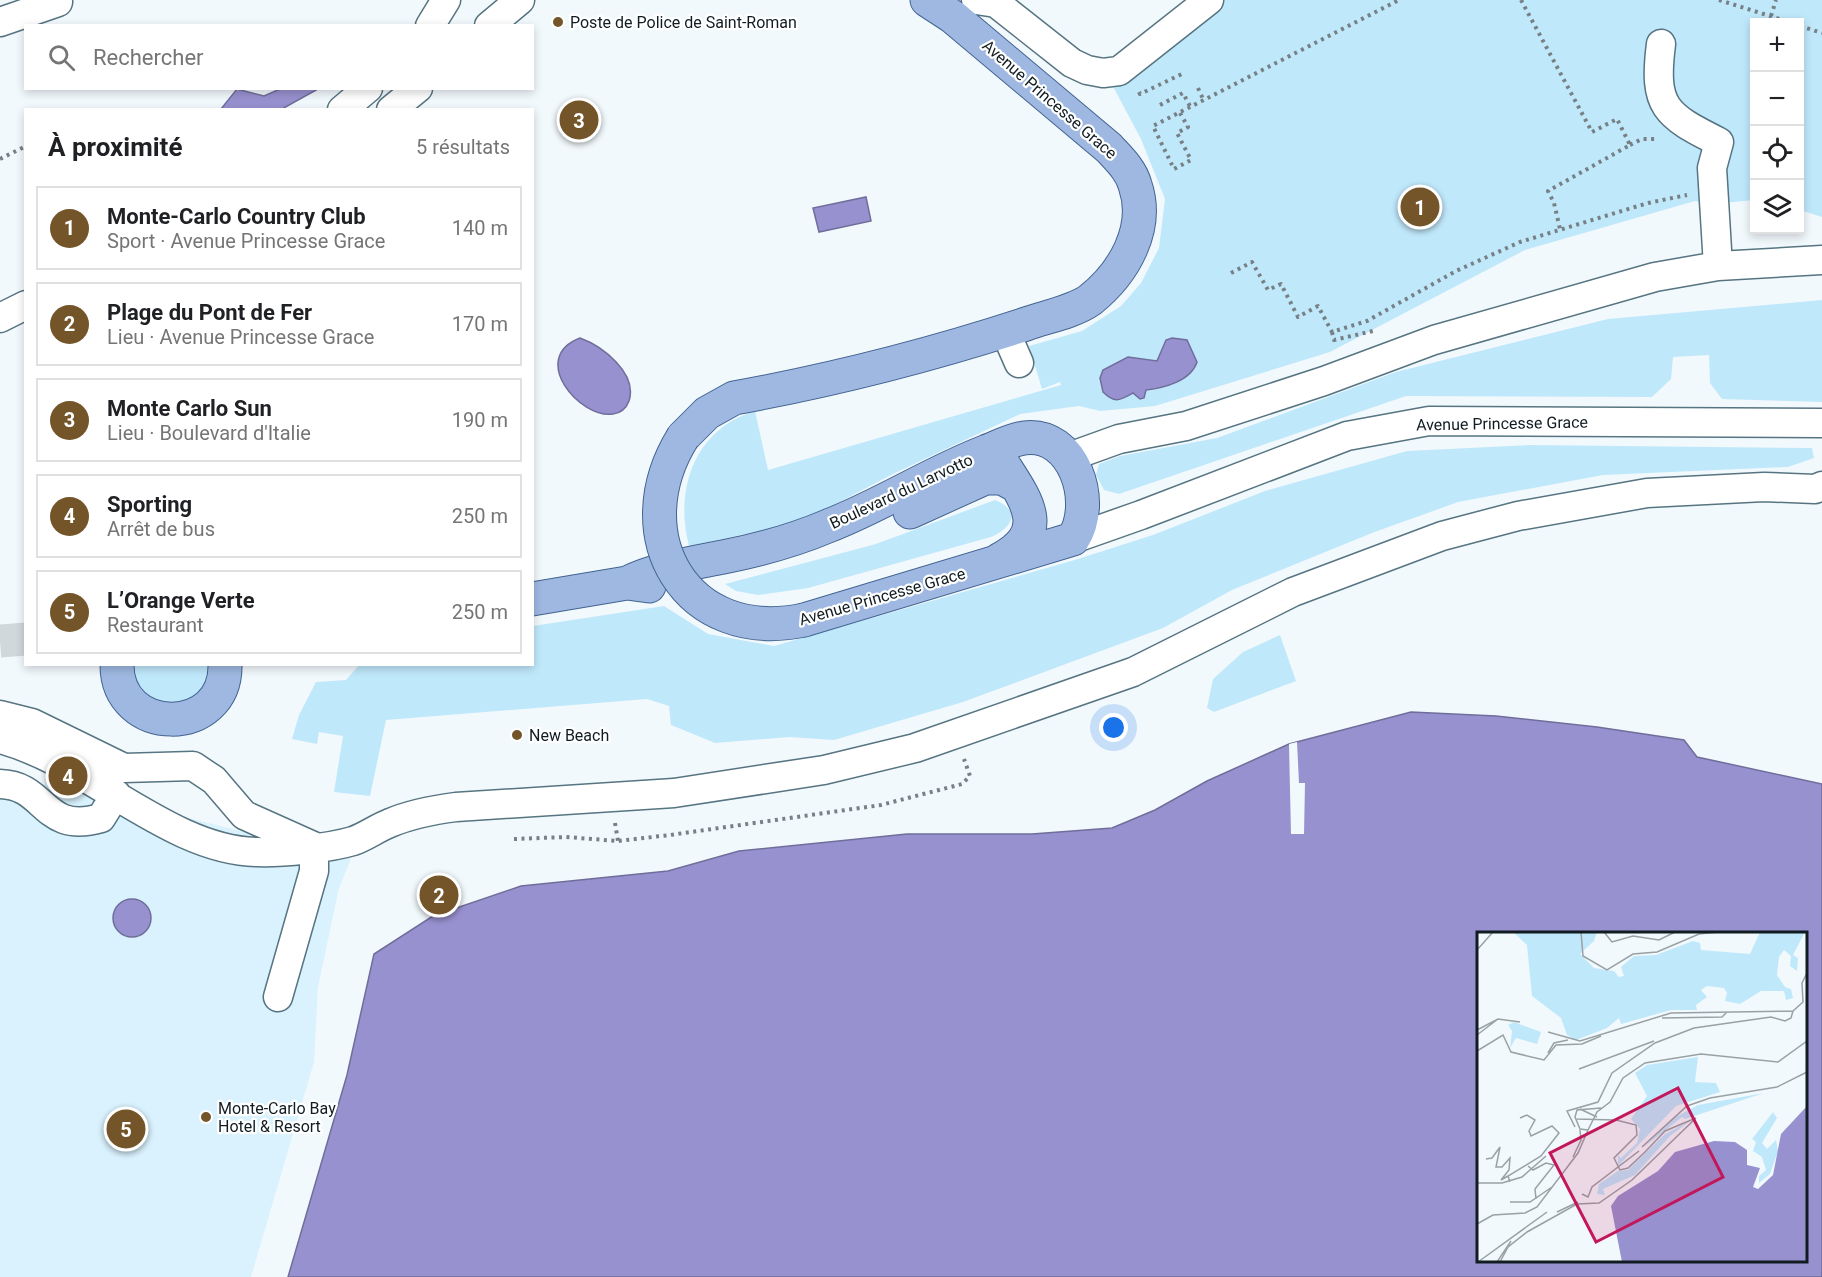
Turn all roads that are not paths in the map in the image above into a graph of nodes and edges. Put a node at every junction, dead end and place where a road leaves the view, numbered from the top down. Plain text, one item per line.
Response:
1 (446, 0) edge
2 (519, 0) edge
3 (1209, 0) edge
4 (58, 2) dead end
5 (957, 4) edge
6 (0, 22) edge
7 (431, 24) edge
8 (491, 24) edge
9 (1661, 44) dead end
10 (366, 90) edge
11 (416, 90) edge
12 (344, 108) edge
13 (393, 108) edge
14 (1822, 260) edge
15 (1718, 266) junction
16 (24, 306) edge
17 (0, 318) edge
18 (1005, 330) junction
19 (1019, 363) dead end
20 (1822, 423) edge
21 (1016, 440) junction
22 (1075, 472) junction
23 (1822, 486) edge
24 (1024, 498) junction
25 (1141, 515) junction
26 (1073, 539) junction
27 (992, 564) junction
28 (627, 583) junction
29 (534, 599) edge
30 (117, 666) edge
31 (225, 666) edge
32 (0, 715) edge
33 (0, 739) edge
34 (159, 768) junction
35 (0, 784) edge
36 (224, 792) junction
37 (123, 798) junction
38 (186, 834) junction
39 (315, 846) junction
40 (278, 997) dead end

1 - 7 street
2 - 8 street
3 - 5 street
4 - 6 street
5 - 18 main road, Avenue Princesse Grace
9 - 15 street
10 - 12 street
11 - 13 street
14 - 15 street
15 - 22 street
16 - 17 street
18 - 19 street
18 - 27 main road, Avenue Princesse Grace, bridge
20 - 25 street, Avenue Princesse Grace
21 - 22 main road, Boulevard du Larvotto
21 - 24 main road
21 - 28 main road, Boulevard du Larvotto
22 - 25 street, Boulevard du Larvotto
22 - 26 main road
23 - 39 street
24 - 26 main road
24 - 27 main road
24 - 28 main road, Boulevard du Larvotto
25 - 26 street, Avenue Princesse Grace
26 - 27 main road, Avenue Princesse Grace
28 - 29 main road, Boulevard du Larvotto
30 - 31 main road
32 - 34 street
33 - 37 street
34 - 36 street
34 - 37 street
35 - 37 street
36 - 38 street
36 - 39 street
37 - 38 street
38 - 39 street
39 - 40 street

